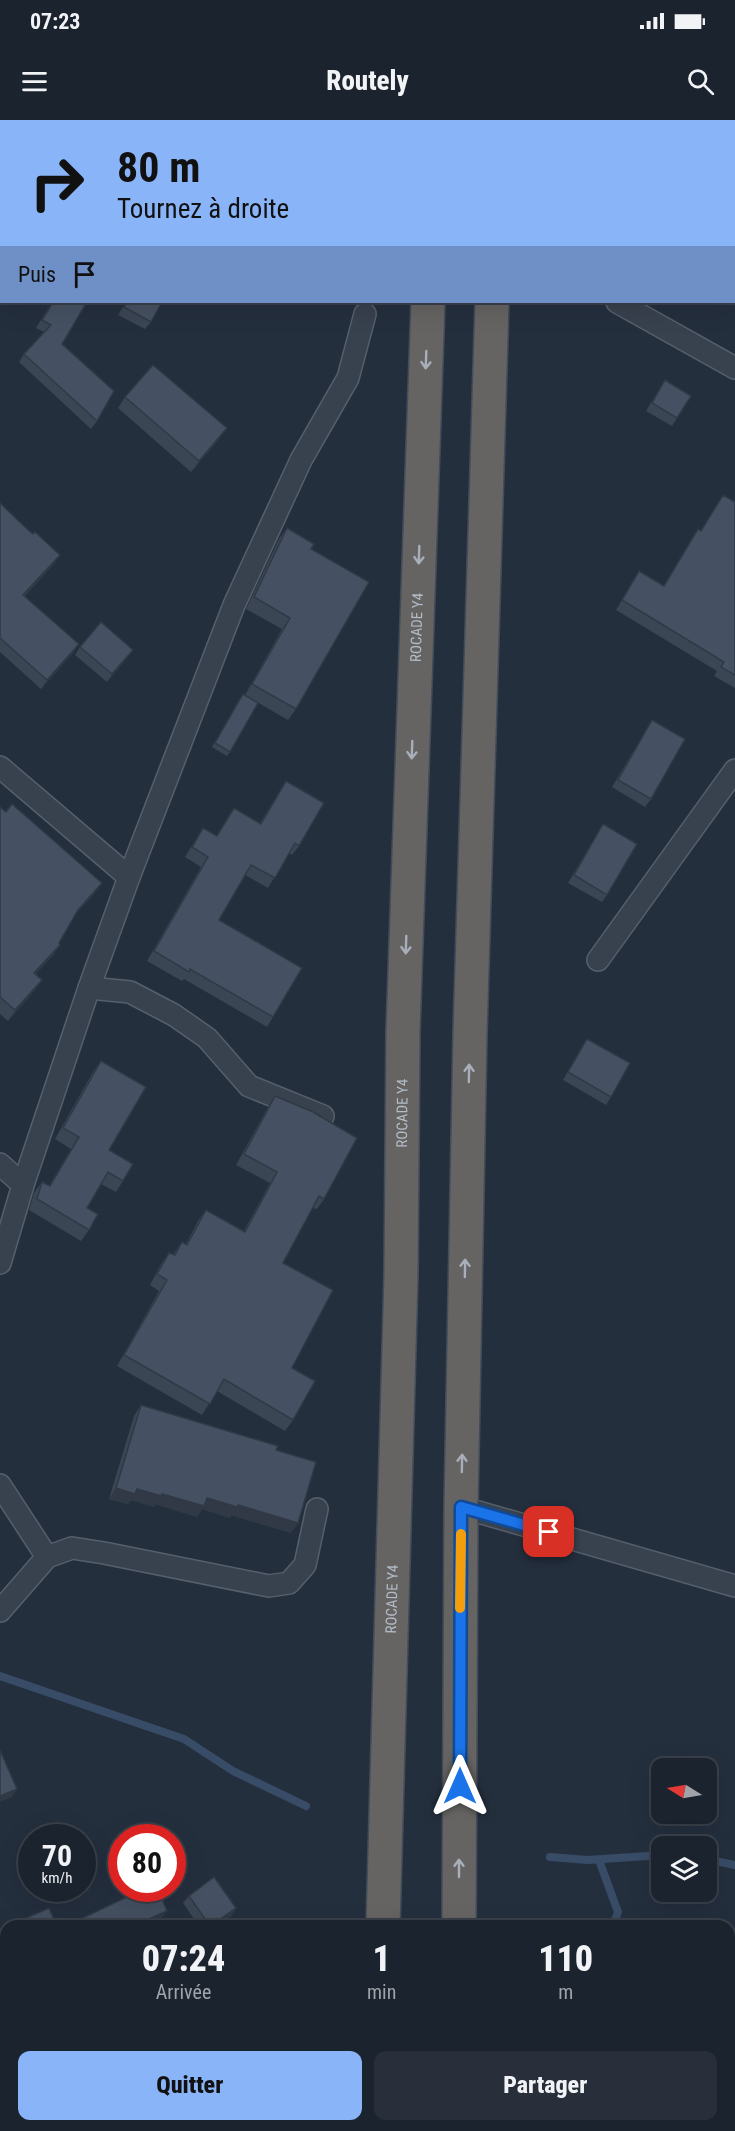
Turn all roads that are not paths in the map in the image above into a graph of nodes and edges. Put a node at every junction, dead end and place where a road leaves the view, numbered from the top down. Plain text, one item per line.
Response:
1 (428, 303) edge
2 (492, 303) edge
3 (619, 303) edge
4 (365, 314) dead end
5 (735, 368) edge
6 (0, 767) edge
7 (735, 770) edge
8 (129, 877) junction
9 (598, 960) dead end
10 (89, 988) junction
11 (322, 1116) edge
12 (0, 1164) edge
13 (23, 1185) junction
14 (0, 1263) edge
15 (0, 1485) edge
16 (461, 1507) junction
17 (317, 1509) dead end
18 (47, 1557) junction
19 (735, 1586) edge
20 (0, 1611) edge
21 (383, 1920) edge
22 (459, 1920) edge

1 -> 21 highway, ROCADE Y4
16 -> 2 highway
3 - 5 street
4 - 8 street
6 - 8 street
7 - 9 street
8 - 10 street
10 - 11 street
10 - 13 street
12 - 13 street
13 - 14 street
15 - 18 street
16 - 19 street
22 -> 16 highway
17 - 18 street
18 - 20 street

